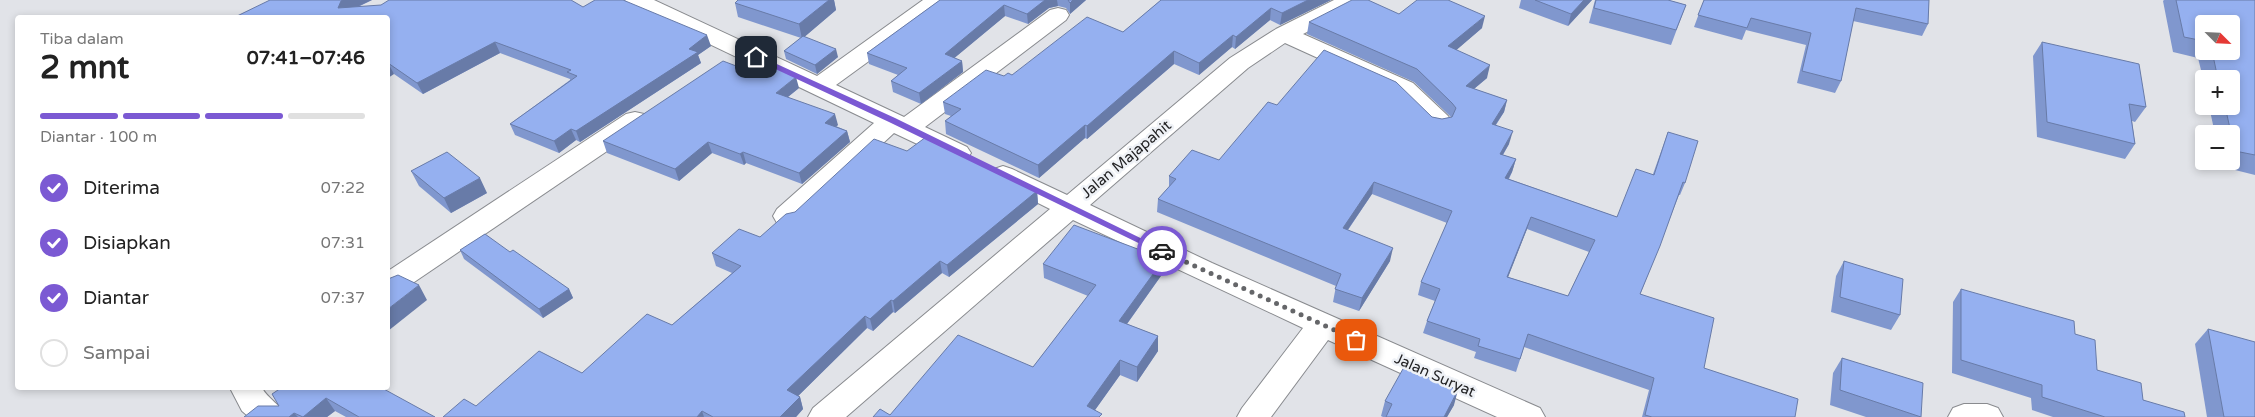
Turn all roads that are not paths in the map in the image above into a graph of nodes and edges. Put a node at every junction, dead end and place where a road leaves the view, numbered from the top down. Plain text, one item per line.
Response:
1 (636, 0) edge
2 (938, 0) edge
3 (1352, 0) edge
4 (1058, 15) dead end
5 (1284, 34) junction
6 (740, 50) junction
7 (716, 67) edge
8 (819, 86) junction
9 (658, 105) edge
10 (1439, 122) edge
11 (899, 124) junction
12 (1069, 207) junction
13 (787, 216) edge
14 (390, 284) edge
15 (1322, 325) junction
16 (247, 390) edge
17 (271, 417) edge
18 (824, 417) edge
19 (1253, 417) edge
20 (1530, 417) edge
21 (1964, 417) edge
22 (1987, 417) edge

1 - 6 street, Jalan Suryat
2 - 8 street
3 - 5 street, Jalan Majapahit
4 - 11 street
5 - 10 street
5 - 12 street, Jalan Majapahit
6 - 7 street
6 - 8 street, Jalan Suryat
8 - 11 street, Jalan Suryat
9 - 14 street
11 - 12 street, Jalan Suryat
11 - 13 street
12 - 15 street, Jalan Suryat
12 - 18 street, Jalan Majapahit
15 - 19 street
15 - 20 street, Jalan Suryat
16 - 17 street
21 - 22 street

